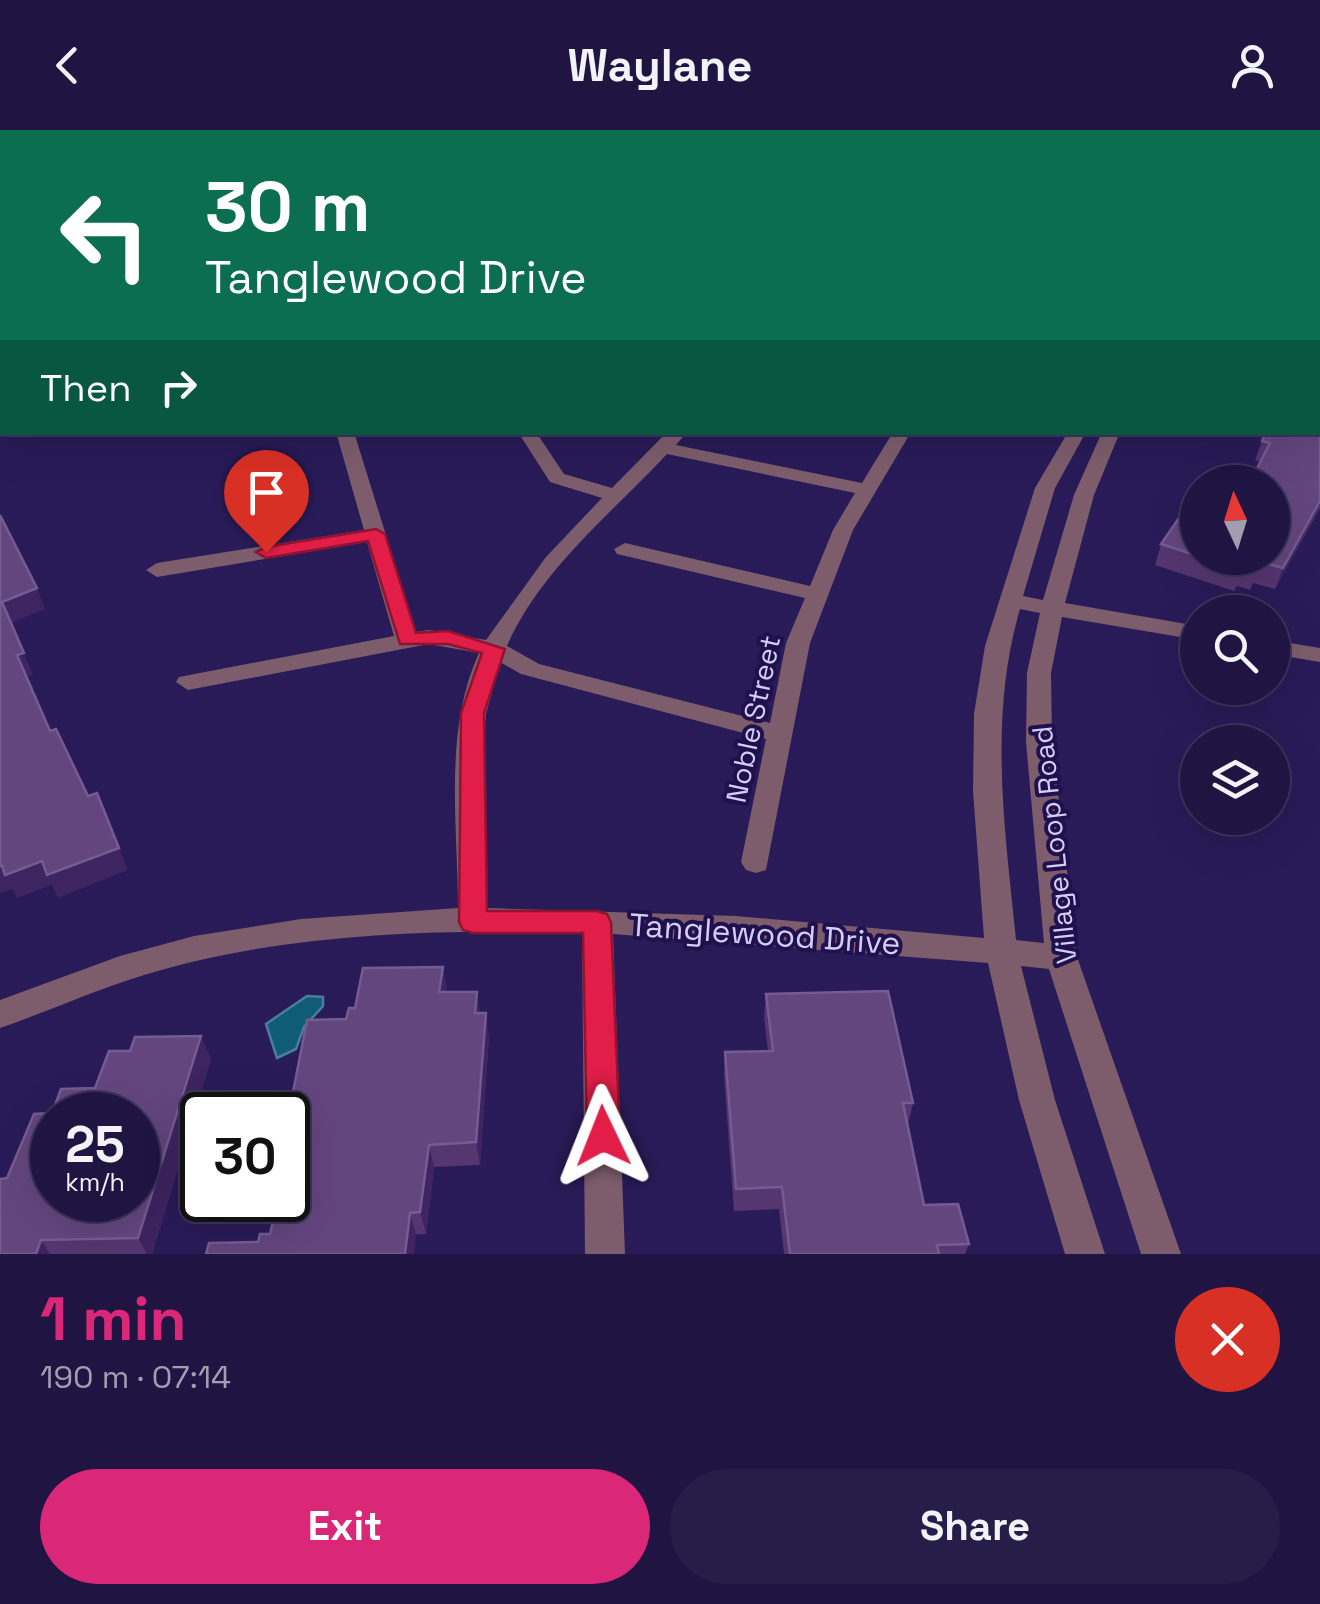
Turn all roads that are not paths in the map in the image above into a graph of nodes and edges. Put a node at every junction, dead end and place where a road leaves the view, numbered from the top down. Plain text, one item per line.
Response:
1 (346, 435) edge
2 (530, 435) edge
3 (675, 435) edge
4 (900, 435) edge
5 (1075, 435) edge
6 (1110, 435) edge
7 (663, 448) junction
8 (867, 490) junction
9 (618, 496) junction
10 (376, 534) junction
11 (626, 549) dead end
12 (156, 570) dead end
13 (816, 594) junction
14 (1010, 601) junction
15 (1052, 608) junction
16 (1180, 631) edge
17 (408, 640) junction
18 (494, 649) junction
19 (1290, 649) edge
20 (1320, 655) edge
21 (188, 682) dead end
22 (778, 734) junction
23 (756, 862) dead end
24 (473, 922) junction
25 (597, 922) junction
26 (1001, 952) junction
27 (1061, 957) junction
28 (0, 1014) edge
29 (604, 1254) edge
30 (1085, 1254) edge
31 (1161, 1254) edge

1 - 10 street
2 - 9 street
3 - 7 street
4 - 8 street, Noble Street
5 - 14 street, Village Loop Road
6 - 15 street, Village Loop Road
7 - 8 street
7 - 9 street
8 - 13 street, Noble Street
9 - 18 street
10 - 12 street
10 - 17 street
11 - 13 street
13 - 22 street, Noble Street
14 - 15 street
14 - 26 street, Village Loop Road
15 - 16 street
15 - 27 street, Village Loop Road
17 - 18 street
17 - 21 street
18 - 22 street
18 - 24 street
19 - 20 street
22 - 23 street, Noble Street
24 - 25 street, Tanglewood Drive
24 - 28 street, Tanglewood Drive
25 - 26 street, Tanglewood Drive
25 - 29 street
26 - 27 street, Tanglewood Drive
26 - 30 street, Village Loop Road
27 - 31 street, Village Loop Road

